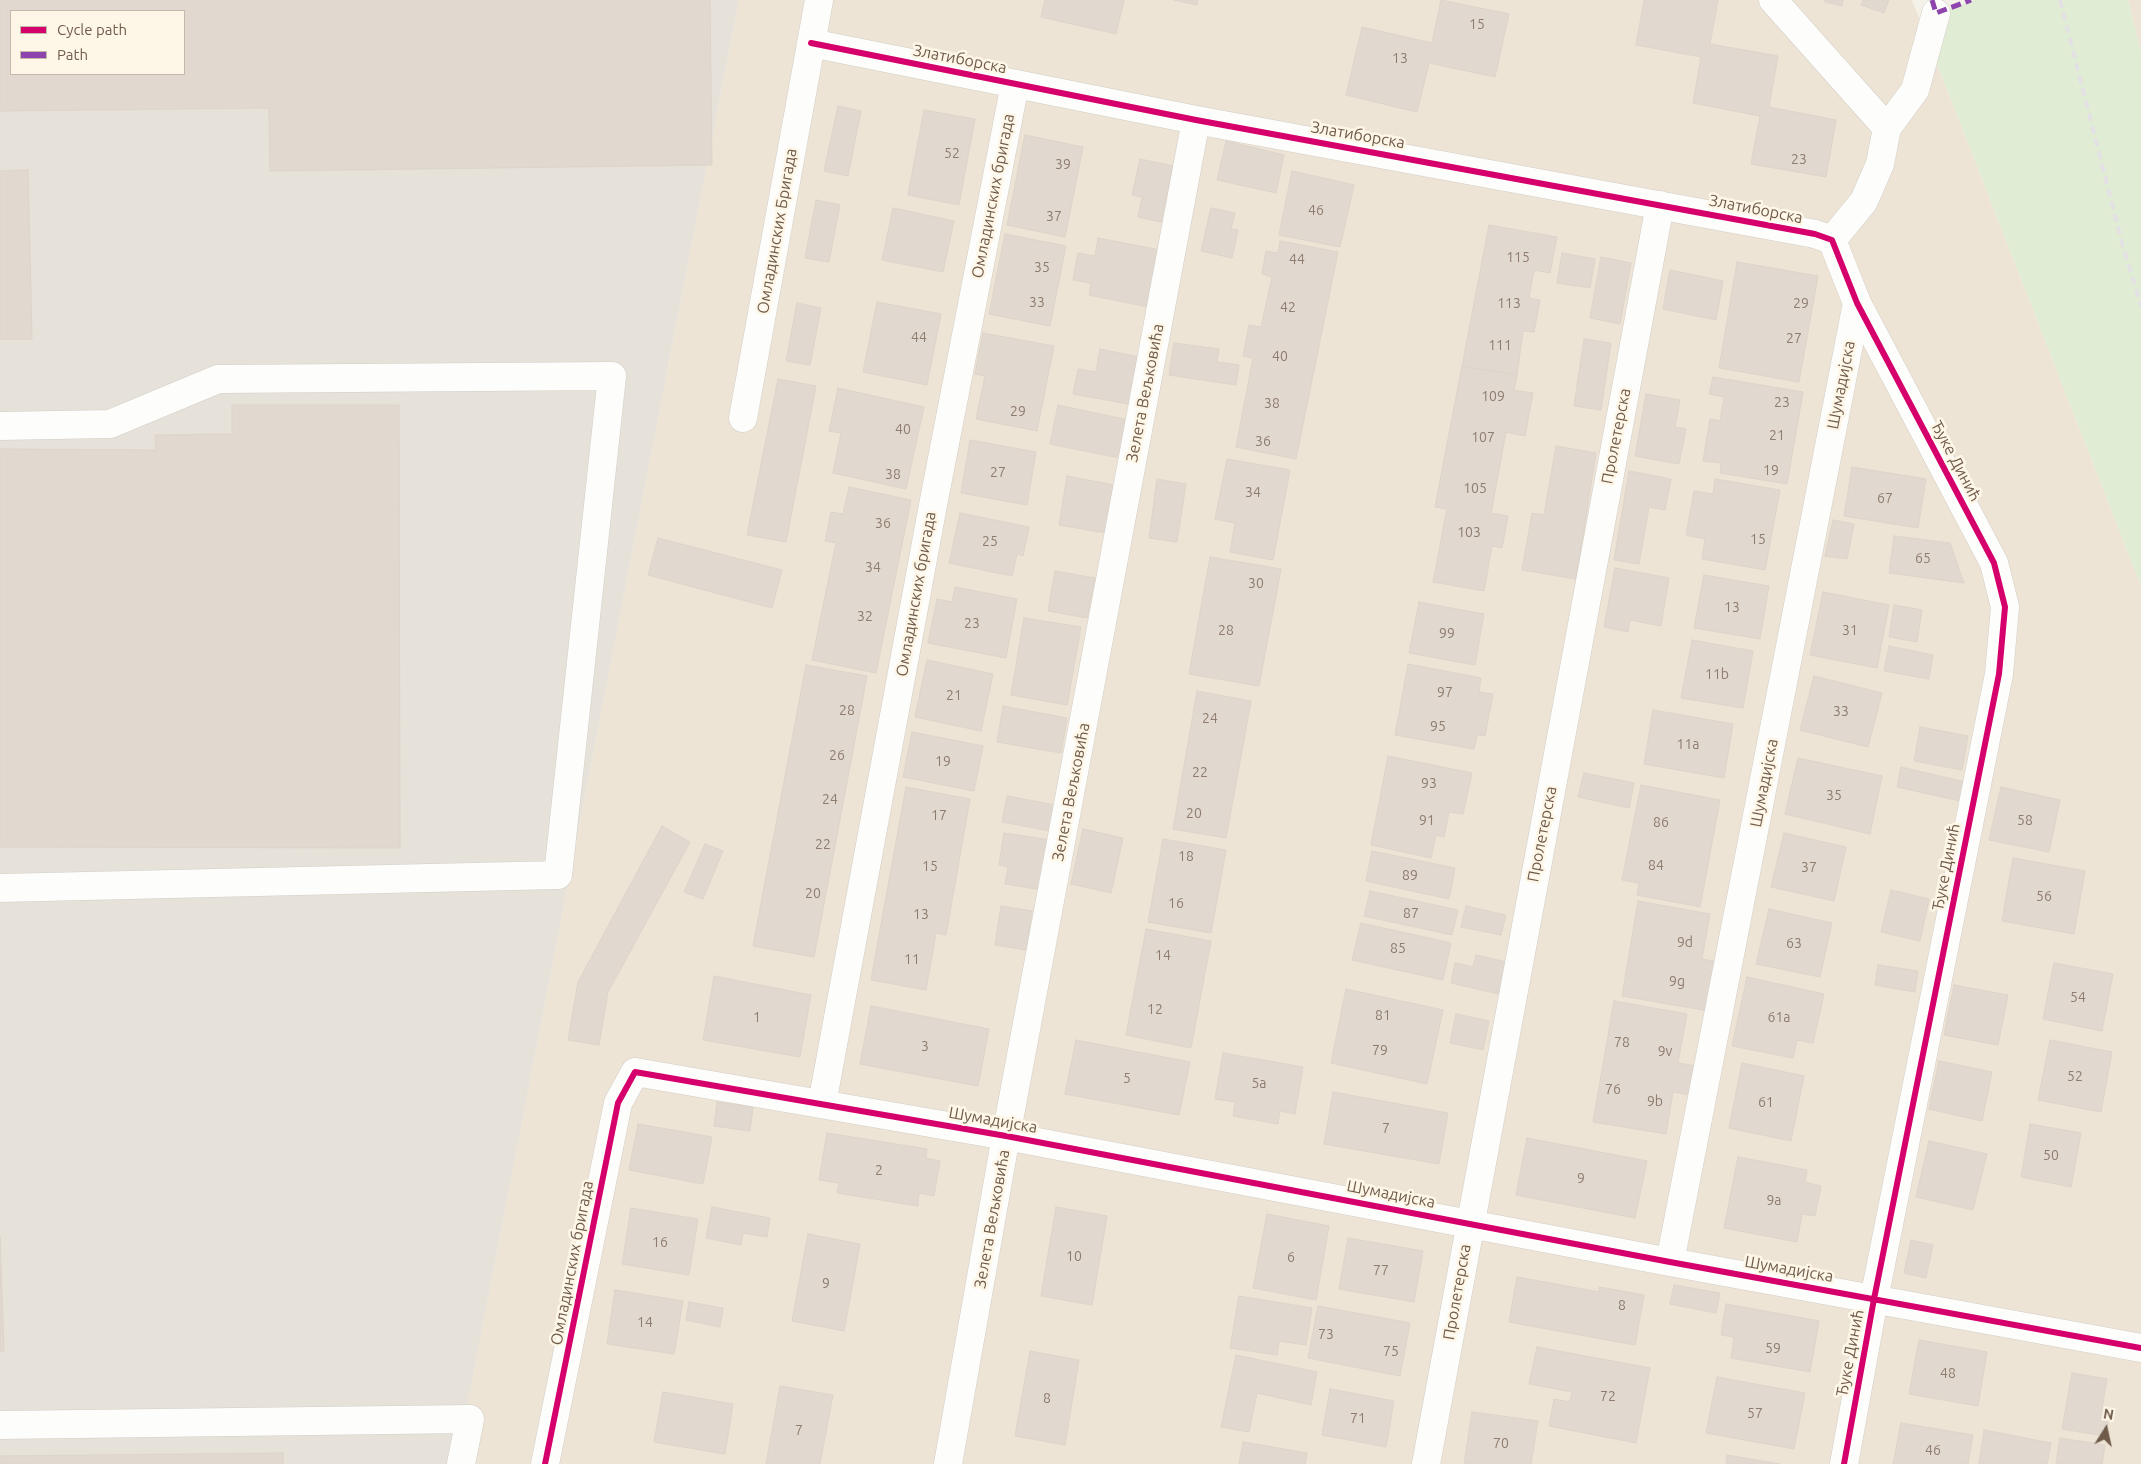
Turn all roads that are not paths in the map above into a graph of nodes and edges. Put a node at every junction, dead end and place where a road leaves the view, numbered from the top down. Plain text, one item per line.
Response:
1 (819, 0) edge
2 (1773, 0) edge
3 (1936, 13) dead end
4 (811, 43) junction
5 (1015, 84) junction
6 (1196, 120) junction
7 (1887, 128) junction
8 (1660, 205) junction
9 (1832, 240) junction
10 (1857, 303) junction
11 (742, 418) dead end
12 (0, 426) edge
13 (0, 888) edge
14 (635, 1072) joint
15 (822, 1104) junction
16 (1006, 1136) junction
17 (1469, 1223) junction
18 (1670, 1262) junction
19 (1874, 1299) junction
20 (2141, 1348) edge
21 (0, 1425) edge
22 (461, 1464) edge
23 (545, 1464) edge
24 (948, 1464) edge
25 (1426, 1464) edge
26 (1844, 1464) edge

1 - 4 street
2 - 7 street
3 - 7 street
4 - 5 street, Златиборска
4 - 11 street, Омладинских Бригада
5 - 6 street, Златиборска
5 - 15 street, Омладинских бригада
6 - 8 street, Златиборска
6 - 16 street, Зелета Вељковића
7 - 9 street
8 - 9 street, Златиборска
8 - 17 street, Пролетерска
9 - 10 street
10 - 18 street, Шумадијска
10 - 19 street, Ђуке Динић
12 - 13 street
14 - 15 street, Шумадијска
14 - 23 street, Омладинских бригада
15 - 16 street, Шумадијска
16 - 17 street, Шумадијска
16 - 24 street, Зелета Вељковића
17 - 18 street, Шумадијска
17 - 25 street, Пролетерска
18 - 19 street, Шумадијска
19 - 20 street, Шумадијска
19 - 26 street, Ђуке Динић
21 - 22 street

